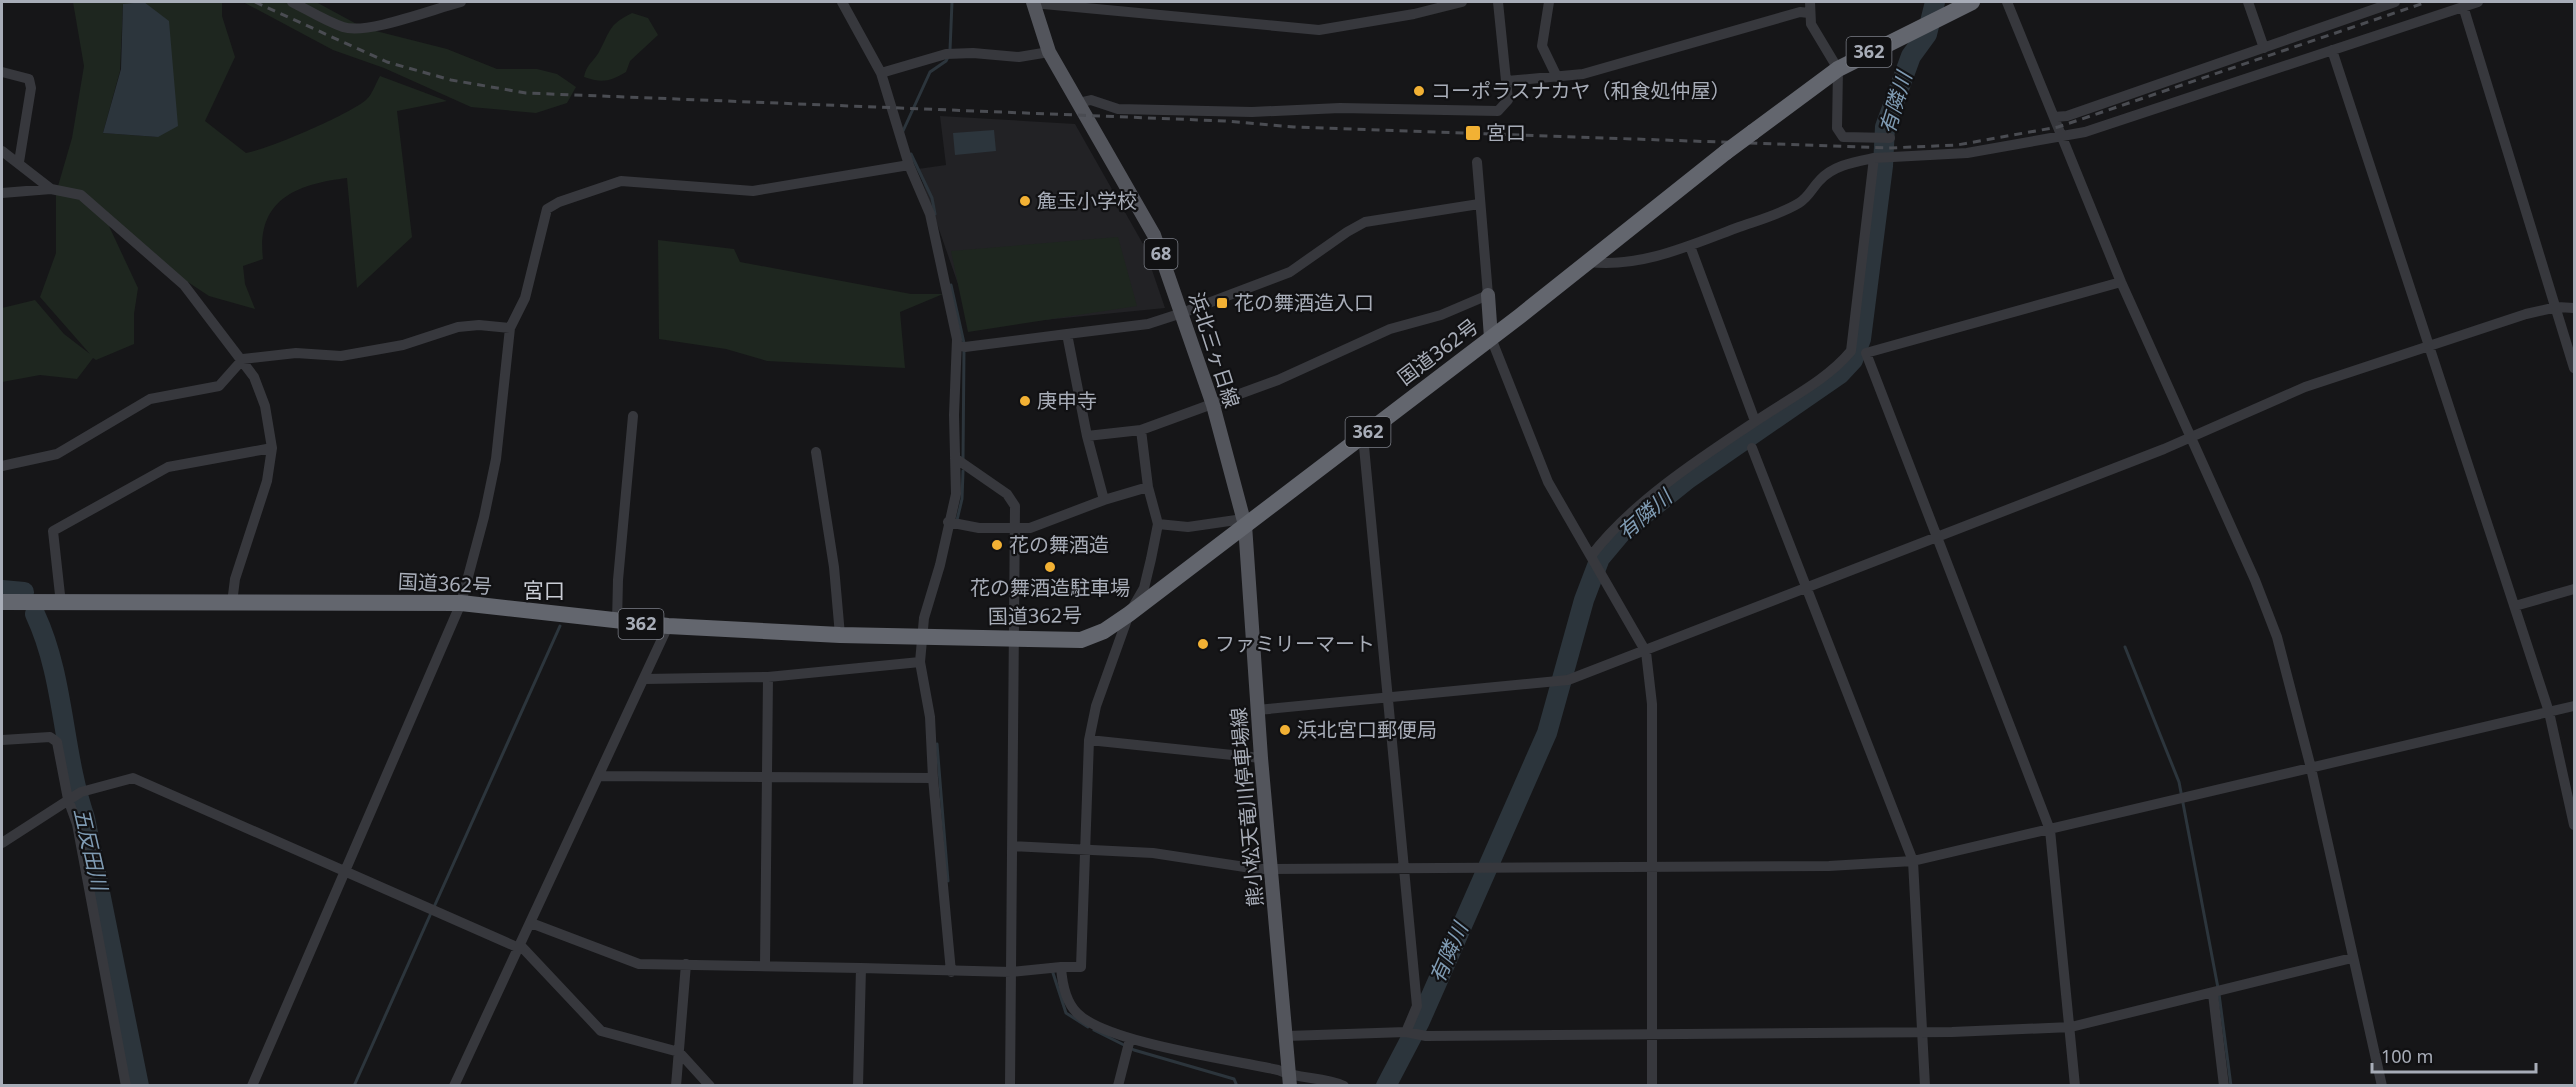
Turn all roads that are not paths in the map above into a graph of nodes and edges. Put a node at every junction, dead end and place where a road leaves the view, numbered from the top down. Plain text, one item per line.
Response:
1 (292, 2) edge
2 (461, 2) edge
3 (842, 2) edge
4 (1033, 2) edge
5 (1462, 2) edge
6 (1498, 2) edge
7 (1549, 2) edge
8 (1972, 2) edge
9 (2007, 2) edge
10 (2248, 2) edge
11 (2395, 2) edge
12 (2478, 2) edge
13 (2463, 6) junction
14 (1804, 7) edge
15 (2264, 48) junction
16 (2332, 50) junction
17 (1049, 52) junction
18 (1838, 69) junction
19 (2, 72) edge
20 (881, 73) junction
21 (1557, 77) junction
22 (1507, 81) junction
23 (1078, 102) junction
24 (2058, 127) junction
25 (1890, 138) dead end
26 (2, 151) edge
27 (1874, 158) junction
28 (19, 162) junction
29 (1477, 162) dead end
30 (909, 165) junction
31 (51, 189) junction
32 (2, 193) edge
33 (1479, 204) junction
34 (1690, 246) junction
35 (1589, 262) junction
36 (2121, 282) junction
37 (1488, 295) junction
38 (2557, 307) junction
39 (2574, 308) edge
40 (1182, 313) junction
41 (510, 328) junction
42 (1067, 334) junction
43 (1491, 338) junction
44 (2428, 345) junction
45 (960, 346) junction
46 (1859, 353) junction
47 (243, 359) junction
48 (2574, 368) edge
49 (1213, 405) junction
50 (633, 416) dead end
51 (1755, 421) junction
52 (1141, 430) junction
53 (1086, 436) junction
54 (1363, 436) junction
55 (2191, 437) junction
56 (272, 448) junction
57 (1752, 448) dead end
58 (816, 452) dead end
59 (955, 458) junction
60 (2, 466) edge
61 (1148, 488) junction
62 (1104, 500) junction
63 (948, 522) junction
64 (1244, 522) junction
65 (1158, 524) junction
66 (1016, 529) junction
67 (1937, 538) junction
68 (1591, 557) junction
69 (1807, 589) junction
70 (2574, 589) edge
71 (2, 602) edge
72 (232, 603) junction
73 (461, 603) junction
74 (61, 604) junction
75 (2515, 606) junction
76 (1129, 614) junction
77 (617, 622) junction
78 (668, 626) junction
79 (840, 635) junction
80 (921, 637) junction
81 (1015, 639) junction
82 (1646, 652) junction
83 (920, 662) junction
84 (768, 677) junction
85 (645, 679) junction
86 (1389, 698) junction
87 (2574, 706) edge
88 (1258, 711) junction
89 (2549, 712) junction
90 (2, 740) edge
91 (1089, 740) junction
92 (1261, 758) junction
93 (2311, 768) junction
94 (599, 776) junction
95 (933, 778) junction
96 (769, 779) junction
97 (68, 799) junction
98 (2574, 825) edge
99 (2050, 830) junction
100 (2, 843) edge
101 (1013, 846) junction
102 (1086, 848) junction
103 (1913, 861) junction
104 (1650, 867) junction
105 (1271, 868) junction
106 (1405, 868) junction
107 (343, 871) junction
108 (531, 923) junction
109 (519, 946) junction
110 (2352, 958) junction
111 (686, 964) junction
112 (765, 964) junction
113 (1061, 967) junction
114 (861, 968) junction
115 (951, 972) junction
116 (1011, 972) junction
117 (2213, 994) junction
118 (2071, 1027) junction
119 (1923, 1031) junction
120 (1406, 1032) junction
121 (1651, 1032) junction
122 (1287, 1036) junction
123 (1130, 1039) junction
124 (679, 1052) junction
125 (1290, 1080) edge
126 (126, 1086) edge
127 (252, 1086) edge
128 (454, 1086) edge
129 (676, 1086) edge
130 (710, 1086) edge
131 (858, 1086) edge
132 (1010, 1086) edge
133 (1118, 1086) edge
134 (1344, 1086) edge
135 (1652, 1086) edge
136 (1925, 1086) edge
137 (2075, 1086) edge
138 (2224, 1086) edge
139 (2382, 1086) edge

1 - 2 street
3 - 20 street
4 - 5 street
4 - 17 main road, 浜北三ヶ日線 / 68
6 - 22 street
7 - 21 street
8 - 18 highway, 国道362号 / 362
9 - 24 street
10 - 15 street
11 - 15 street
12 - 13 street
13 - 16 street
13 - 38 street
14 - 18 street
14 - 21 street
15 - 24 street
16 - 24 street
16 - 44 street
17 - 20 street
17 - 23 main road, 浜北三ヶ日線 / 68
18 - 25 street
18 - 35 highway, 国道362号 / 362, bridge
19 - 28 street
20 - 30 street
21 - 22 street
22 - 23 street
23 - 40 main road, 浜北三ヶ日線 / 68
24 - 27 street
24 - 36 street
26 - 28 street
27 - 34 street
27 - 46 street
28 - 31 street
29 - 33 street
30 - 41 street
30 - 45 street
31 - 32 street
31 - 47 street
33 - 37 street
33 - 40 street
34 - 35 street
34 - 51 street
35 - 43 highway, 国道362号 / 362
36 - 46 street
36 - 55 street
37 - 43 main road
37 - 49 street
38 - 39 street
38 - 44 street
38 - 48 street
40 - 42 street
40 - 49 main road, 浜北三ヶ日線 / 68
41 - 47 street
41 - 73 street
42 - 45 street
42 - 53 street
43 - 54 highway, 国道362号 / 362
43 - 68 street
44 - 55 street
44 - 75 street
45 - 59 street
46 - 51 street
46 - 67 street
47 - 56 street
47 - 60 street
49 - 52 street
49 - 64 main road, 浜北三ヶ日線 / 68
50 - 77 street
51 - 68 street
52 - 53 street
52 - 61 street
53 - 62 street
54 - 64 highway, 国道362号 / 362
54 - 86 street
55 - 67 street
55 - 93 street
56 - 72 street
56 - 74 street
57 - 69 street
58 - 79 street
59 - 63 street
59 - 66 street
61 - 62 street
61 - 65 street
62 - 66 street
63 - 66 street
63 - 80 street
64 - 65 street
64 - 76 highway, 国道362号 / 362
64 - 88 main road, 熊小松天竜川停車場線
65 - 76 street
66 - 81 street
67 - 69 street
67 - 99 street
68 - 82 street
69 - 82 street
69 - 103 street
70 - 75 street
71 - 74 highway, 国道362号 / 362
72 - 73 highway, 国道362号 / 362
72 - 74 highway, 国道362号 / 362
73 - 77 highway, 国道362号 / 362
73 - 107 street
75 - 89 street
76 - 81 highway, 国道362号 / 362
76 - 91 street
77 - 78 highway, 国道362号 / 362
78 - 79 highway, 国道362号 / 362
78 - 85 street
79 - 80 highway, 国道362号 / 362
80 - 81 highway, 国道362号 / 362
80 - 83 street
81 - 101 street
82 - 86 street
82 - 104 street
83 - 84 street
83 - 95 street
84 - 85 street
84 - 96 street
85 - 94 street
86 - 88 street
86 - 106 street
87 - 89 street
88 - 92 main road, 熊小松天竜川停車場線
89 - 93 street
89 - 98 street
90 - 97 street
91 - 92 street
91 - 102 street
92 - 105 main road, 熊小松天竜川停車場線
93 - 99 street
93 - 110 street
94 - 96 street
94 - 108 street
95 - 96 street
95 - 115 street
96 - 112 street
97 - 100 street
97 - 107 street
97 - 126 street
99 - 103 street
99 - 118 street
101 - 102 street
101 - 116 street
102 - 105 street
102 - 113 street
103 - 104 street
103 - 119 street
104 - 106 street
104 - 121 street
105 - 106 street
105 - 122 main road, 熊小松天竜川停車場線
106 - 120 street
107 - 109 street
107 - 127 street
108 - 109 street
108 - 111 street
109 - 124 street
109 - 128 street
110 - 117 street
110 - 139 street
111 - 112 street
111 - 124 street
112 - 114 street
113 - 116 street
113 - 123 street
114 - 115 street
114 - 131 street
115 - 116 street
116 - 132 street
117 - 118 street
117 - 138 street
118 - 119 street
118 - 137 street
119 - 121 street
119 - 136 street
120 - 121 street
120 - 122 street
121 - 135 street
122 - 125 main road, 熊小松天竜川停車場線
123 - 125 street
123 - 133 street
124 - 129 street
124 - 130 street
125 - 134 street

